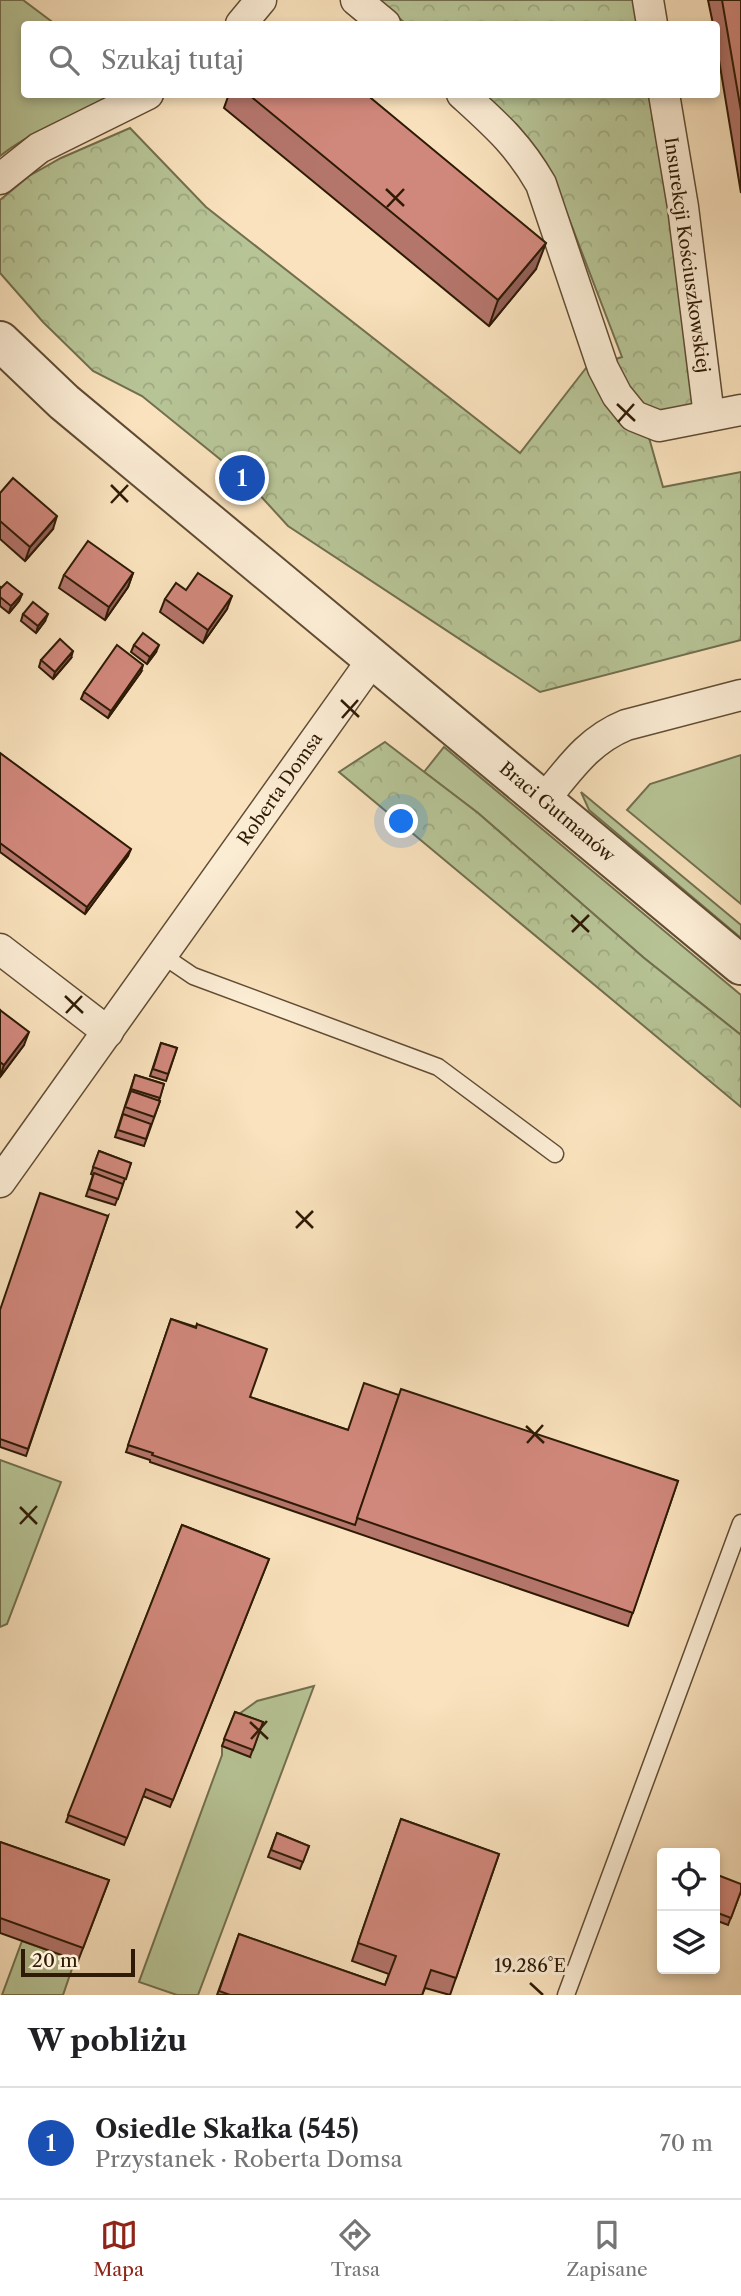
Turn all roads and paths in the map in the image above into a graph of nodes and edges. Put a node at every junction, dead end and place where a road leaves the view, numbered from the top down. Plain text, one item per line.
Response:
1 (261, 0) edge
2 (356, 0) edge
3 (648, 0) edge
4 (243, 21) edge
5 (381, 21) edge
6 (652, 21) edge
7 (140, 98) edge
8 (466, 98) edge
9 (665, 98) edge
10 (0, 179) edge
11 (0, 341) edge
12 (741, 410) edge
13 (709, 416) junction
14 (373, 659) junction
15 (741, 695) edge
16 (543, 801) junction
17 (0, 949) edge
18 (162, 955) junction
19 (741, 965) edge
20 (108, 1032) junction
21 (555, 1154) dead end
22 (0, 1182) edge
23 (741, 1523) edge
24 (566, 1995) edge

1 - 4 street
2 - 5 street
3 - 6 street
7 - 10 street
8 - 13 street
9 - 13 street, Insurekcji Kościuszkowskiej
11 - 14 street
12 - 13 street
14 - 16 street, Braci Gutmanów
14 - 18 street, Roberta Domsa
15 - 16 street
16 - 19 street, Braci Gutmanów
17 - 20 street
18 - 20 street, Roberta Domsa
18 - 21 lane
20 - 22 street, Roberta Domsa
23 - 24 lane

